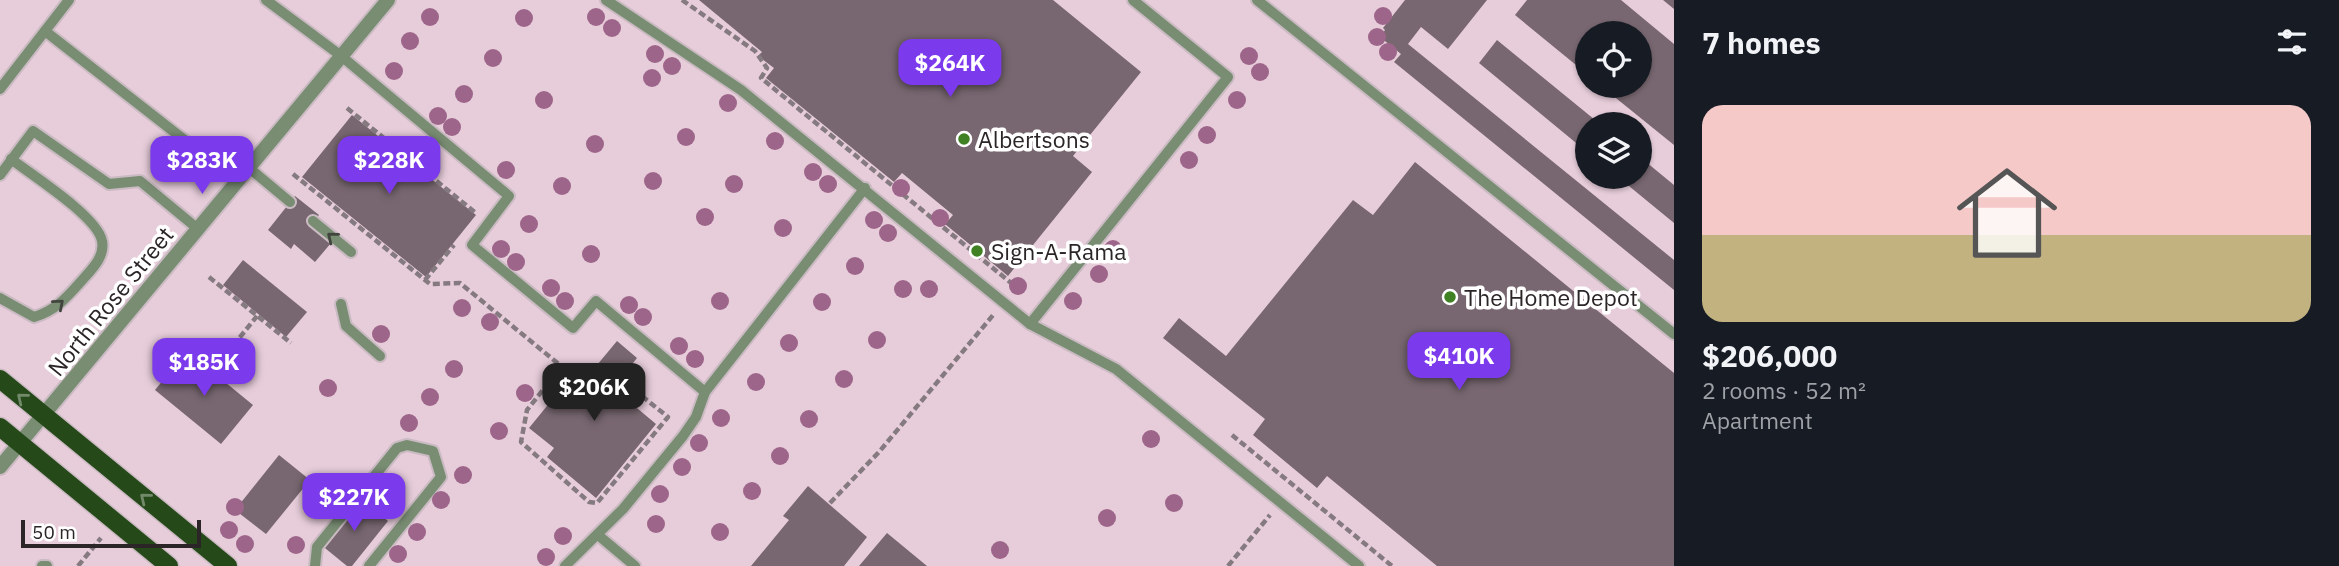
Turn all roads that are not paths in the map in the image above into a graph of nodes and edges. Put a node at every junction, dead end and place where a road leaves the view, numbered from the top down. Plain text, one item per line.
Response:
1 (69, 0) edge
2 (266, 0) edge
3 (388, 0) edge
4 (606, 0) edge
5 (1133, 0) edge
6 (1257, 0) edge
7 (45, 31) junction
8 (340, 55) junction
9 (0, 89) edge
10 (11, 159) junction
11 (248, 167) junction
12 (0, 175) edge
13 (237, 181) junction
14 (865, 188) junction
15 (290, 202) dead end
16 (313, 221) dead end
17 (198, 229) junction
18 (351, 253) dead end
19 (0, 298) edge
20 (341, 304) dead end
21 (1030, 324) junction
22 (1674, 334) edge
23 (380, 356) dead end
24 (0, 380) edge
25 (705, 391) junction
26 (44, 416) junction
27 (0, 427) edge
28 (20, 444) junction
29 (0, 467) edge
30 (598, 535) junction
31 (169, 566) edge
32 (228, 566) edge
33 (315, 566) edge
34 (369, 566) edge
35 (565, 566) edge
36 (635, 566) edge
37 (1359, 566) edge

1 - 7 lane
2 - 8 lane
3 - 8 street, North Rose Street
4 - 14 lane
5 - 21 lane
6 - 22 lane
7 - 9 lane
7 - 13 lane
8 - 11 street, North Rose Street
8 - 25 lane
10 - 12 lane
10 - 17 lane
19 -> 10 lane
11 - 13 street, North Rose Street
11 - 15 lane
13 - 17 street, North Rose Street
14 - 21 lane
14 - 25 lane
18 -> 16 lane
17 - 26 street, North Rose Street
20 - 23 lane
21 - 37 lane
26 -> 24 main road
25 - 30 lane
26 - 28 street, North Rose Street
32 -> 26 main road
27 - 28 main road
28 - 29 street, North Rose Street
28 - 31 main road
30 - 35 lane
30 - 36 lane
33 - 34 lane

